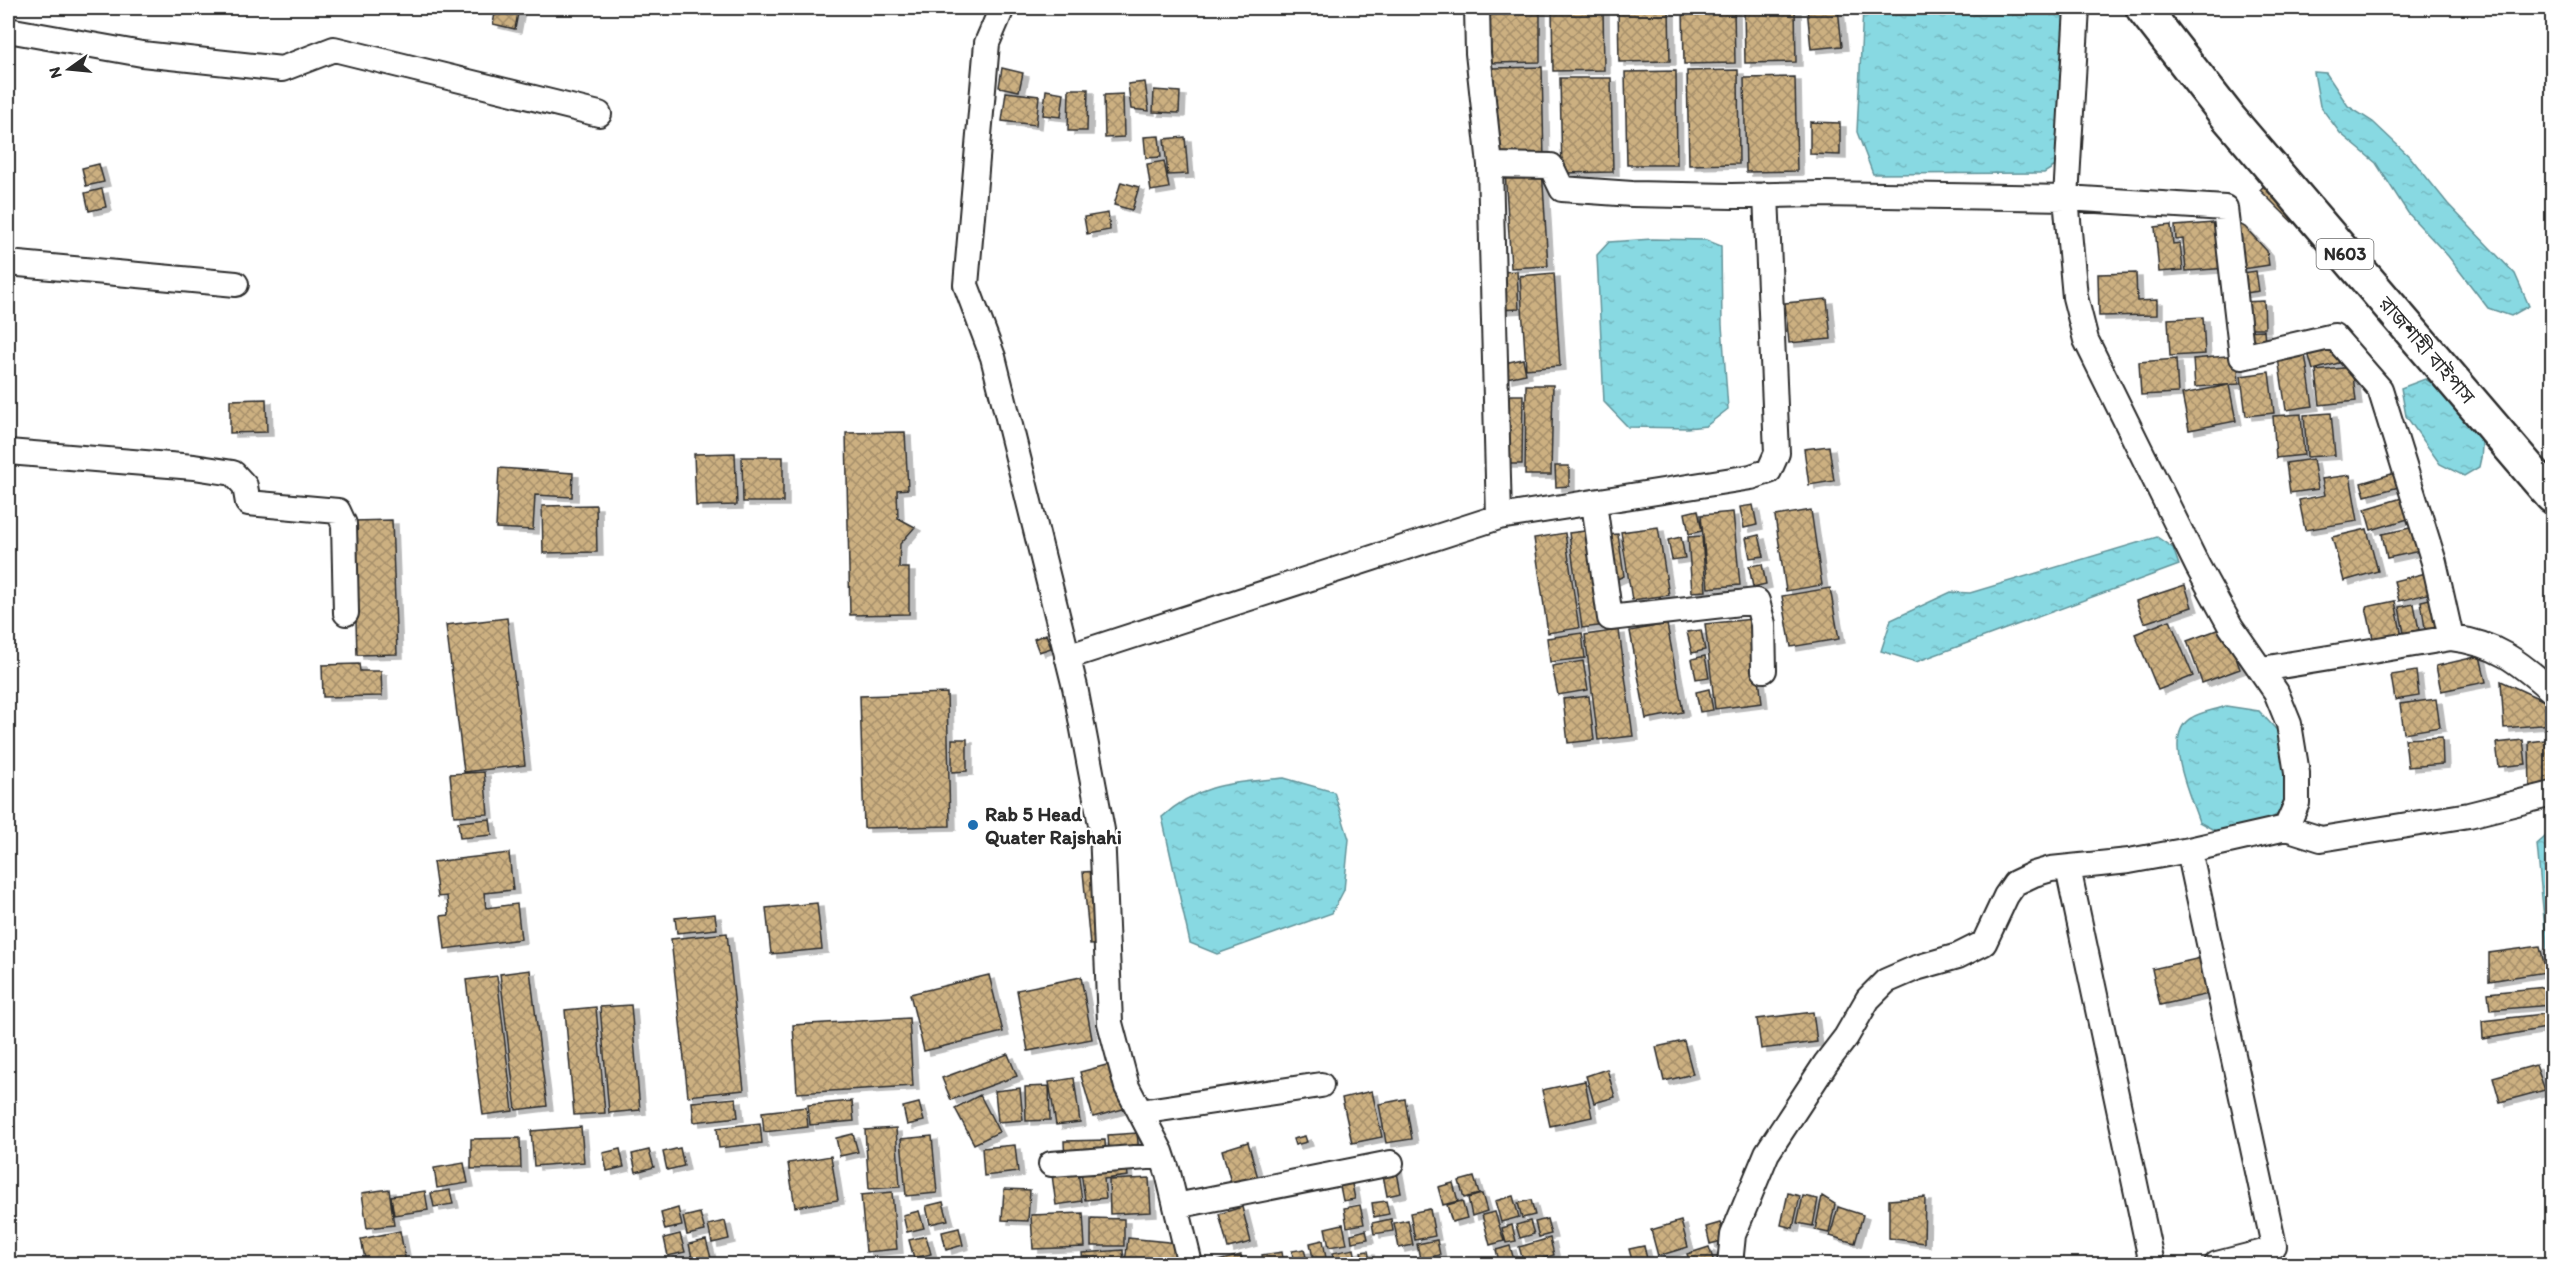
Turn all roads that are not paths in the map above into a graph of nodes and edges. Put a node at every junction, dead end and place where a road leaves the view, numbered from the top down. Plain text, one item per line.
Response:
1 (1002, 8) edge
2 (1477, 8) edge
3 (2077, 8) edge
4 (2143, 8) edge
5 (8, 30) edge
6 (598, 114) dead end
7 (1491, 165) junction
8 (1766, 195) junction
9 (2066, 198) junction
10 (8, 263) edge
11 (236, 284) dead end
12 (8, 452) edge
13 (2553, 496) edge
14 (1594, 503) junction
15 (1499, 517) junction
16 (346, 613) dead end
17 (2451, 638) junction
18 (1067, 657) junction
19 (2262, 669) junction
20 (1764, 670) dead end
21 (2553, 691) edge
22 (2553, 794) edge
23 (2286, 828) junction
24 (2189, 850) junction
25 (2068, 868) junction
26 (1321, 1086) dead end
27 (1140, 1112) junction
28 (1162, 1156) junction
29 (1391, 1163) dead end
30 (1051, 1164) dead end
31 (1176, 1206) junction
32 (1190, 1264) edge
33 (1730, 1264) edge
34 (2152, 1264) edge
35 (2217, 1264) edge

1 - 18 street
2 - 7 street
3 - 9 street
4 - 13 highway, রাজশাহী বাইপাস / N603
5 - 6 street
7 - 8 street
7 - 15 street
8 - 9 street
8 - 14 street
9 - 17 street
9 - 19 street
10 - 11 street
12 - 16 street
14 - 15 street
14 - 20 street
15 - 18 street
17 - 19 street
17 - 21 street
18 - 27 street
19 - 23 street
22 - 23 street
23 - 24 street
24 - 25 street
24 - 35 street
25 - 33 street
25 - 34 street
26 - 27 street
27 - 28 street
28 - 30 street
28 - 31 street
29 - 31 street
31 - 32 street

